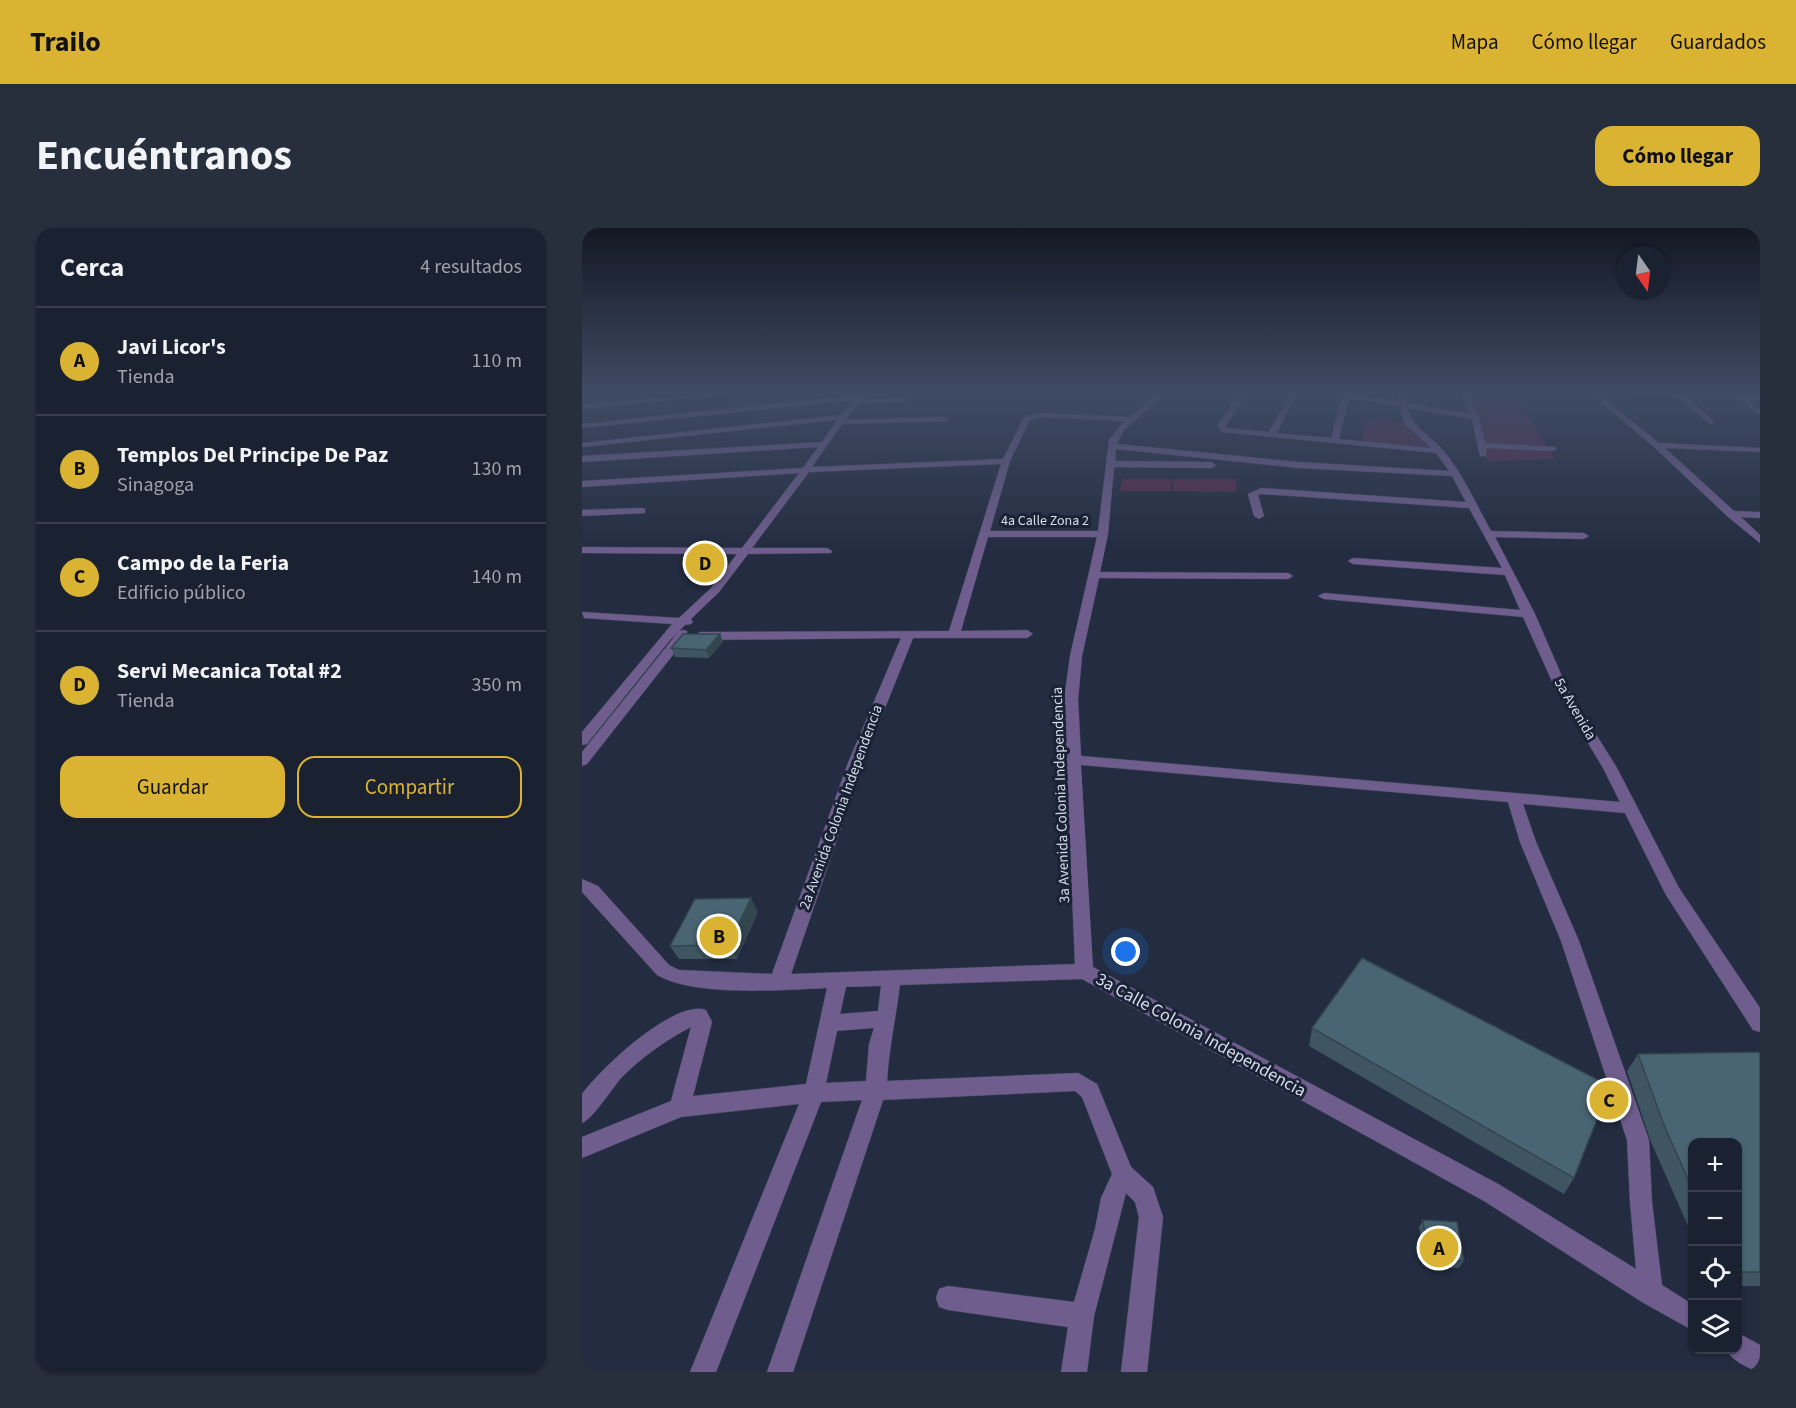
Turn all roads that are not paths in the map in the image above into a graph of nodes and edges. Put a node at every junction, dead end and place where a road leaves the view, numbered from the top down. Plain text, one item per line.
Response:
1 (722, 445) edge
2 (800, 445) edge
3 (823, 445) edge
4 (1014, 445) edge
5 (1374, 445) edge
6 (1433, 445) edge
7 (1481, 445) edge
8 (1657, 445) edge
9 (1665, 445) edge
10 (1112, 446) joint
11 (1553, 449) dead end
12 (722, 450) junction
13 (1760, 450) edge
14 (1439, 451) junction
15 (582, 459) edge
16 (1006, 461) junction
17 (1110, 464) junction
18 (1299, 465) junction
19 (806, 470) junction
20 (1455, 474) junction
21 (582, 484) edge
22 (1471, 505) junction
23 (642, 512) dead end
24 (582, 513) edge
25 (1730, 514) junction
26 (1760, 515) edge
27 (1259, 516) dead end
28 (986, 534) junction
29 (1103, 534) junction
30 (1487, 534) junction
31 (1584, 536) dead end
32 (1760, 540) edge
33 (582, 550) edge
34 (745, 551) junction
35 (827, 551) dead end
36 (1353, 561) dead end
37 (1509, 572) junction
38 (1094, 575) junction
39 (1288, 576) dead end
40 (1324, 596) dead end
41 (1529, 614) junction
42 (584, 615) dead end
43 (687, 622) junction
44 (954, 633) junction
45 (909, 634) junction
46 (1027, 634) dead end
47 (681, 636) junction
48 (666, 637) junction
49 (582, 741) edge
50 (1075, 760) junction
51 (582, 761) edge
52 (1514, 798) junction
53 (1630, 808) junction
54 (582, 885) edge
55 (1084, 971) junction
56 (892, 976) junction
57 (838, 980) junction
58 (779, 982) junction
59 (886, 1019) junction
60 (829, 1023) junction
61 (1760, 1024) edge
62 (876, 1091) junction
63 (814, 1093) junction
64 (680, 1107) junction
65 (582, 1113) edge
66 (582, 1148) edge
67 (1124, 1175) junction
68 (1651, 1293) junction
69 (948, 1299) dead end
70 (1082, 1316) junction
71 (1688, 1316) edge
72 (1742, 1349) edge
73 (1760, 1360) edge
74 (703, 1372) edge
75 (780, 1372) edge
76 (1074, 1372) edge
77 (1134, 1372) edge

1 - 12 street
2 - 12 street
3 - 19 street
4 - 16 street
5 - 14 street
6 - 14 street, 5a Avenida
7 - 11 street
8 - 25 street
9 - 13 street
10 - 17 street, 3a Avenida Colonia Independencia
10 - 18 street
12 - 15 street
14 - 20 street, 5a Avenida
16 - 19 street
16 - 28 street
17 - 18 street
17 - 29 street, 3a Avenida Colonia Independencia
18 - 20 street
19 - 21 street
19 - 34 street
20 - 22 street, 5a Avenida
22 - 27 street
22 - 30 street, 5a Avenida
23 - 24 street
25 - 26 street
25 - 32 street
28 - 29 street, 4a Calle Zona 2
28 - 44 street
29 - 38 street, 3a Avenida Colonia Independencia
30 - 31 street
30 - 37 street, 5a Avenida
33 - 34 street
34 - 35 street
34 - 43 street
36 - 37 street
37 - 41 street, 5a Avenida
38 - 39 street
38 - 50 street, 3a Avenida Colonia Independencia
40 - 41 street
41 - 53 street, 5a Avenida
42 - 43 street
43 - 47 street
43 - 48 street
44 - 45 street
44 - 46 street
45 - 47 street
45 - 58 street, 2a Avenida Colonia Independencia
47 - 48 street
47 - 51 street
48 - 49 street
50 - 52 street
50 - 55 street, 3a Avenida Colonia Independencia
52 - 53 street
52 - 68 street
53 - 61 street, 5a Avenida
54 - 58 street, 3a Calle Colonia Independencia
55 - 56 street, 3a Calle Colonia Independencia
55 - 68 street, 3a Calle Colonia Independencia
56 - 57 street, 3a Calle Colonia Independencia
56 - 59 street
57 - 58 street, 3a Calle Colonia Independencia
57 - 60 street
59 - 60 street
59 - 62 street
60 - 63 street
62 - 63 street
62 - 67 street
62 - 75 street
63 - 64 street
63 - 74 street
64 - 65 street
64 - 66 street
67 - 70 street
67 - 77 street
68 - 71 street, 3a Calle Colonia Independencia
69 - 70 street
70 - 76 street
72 - 73 street

